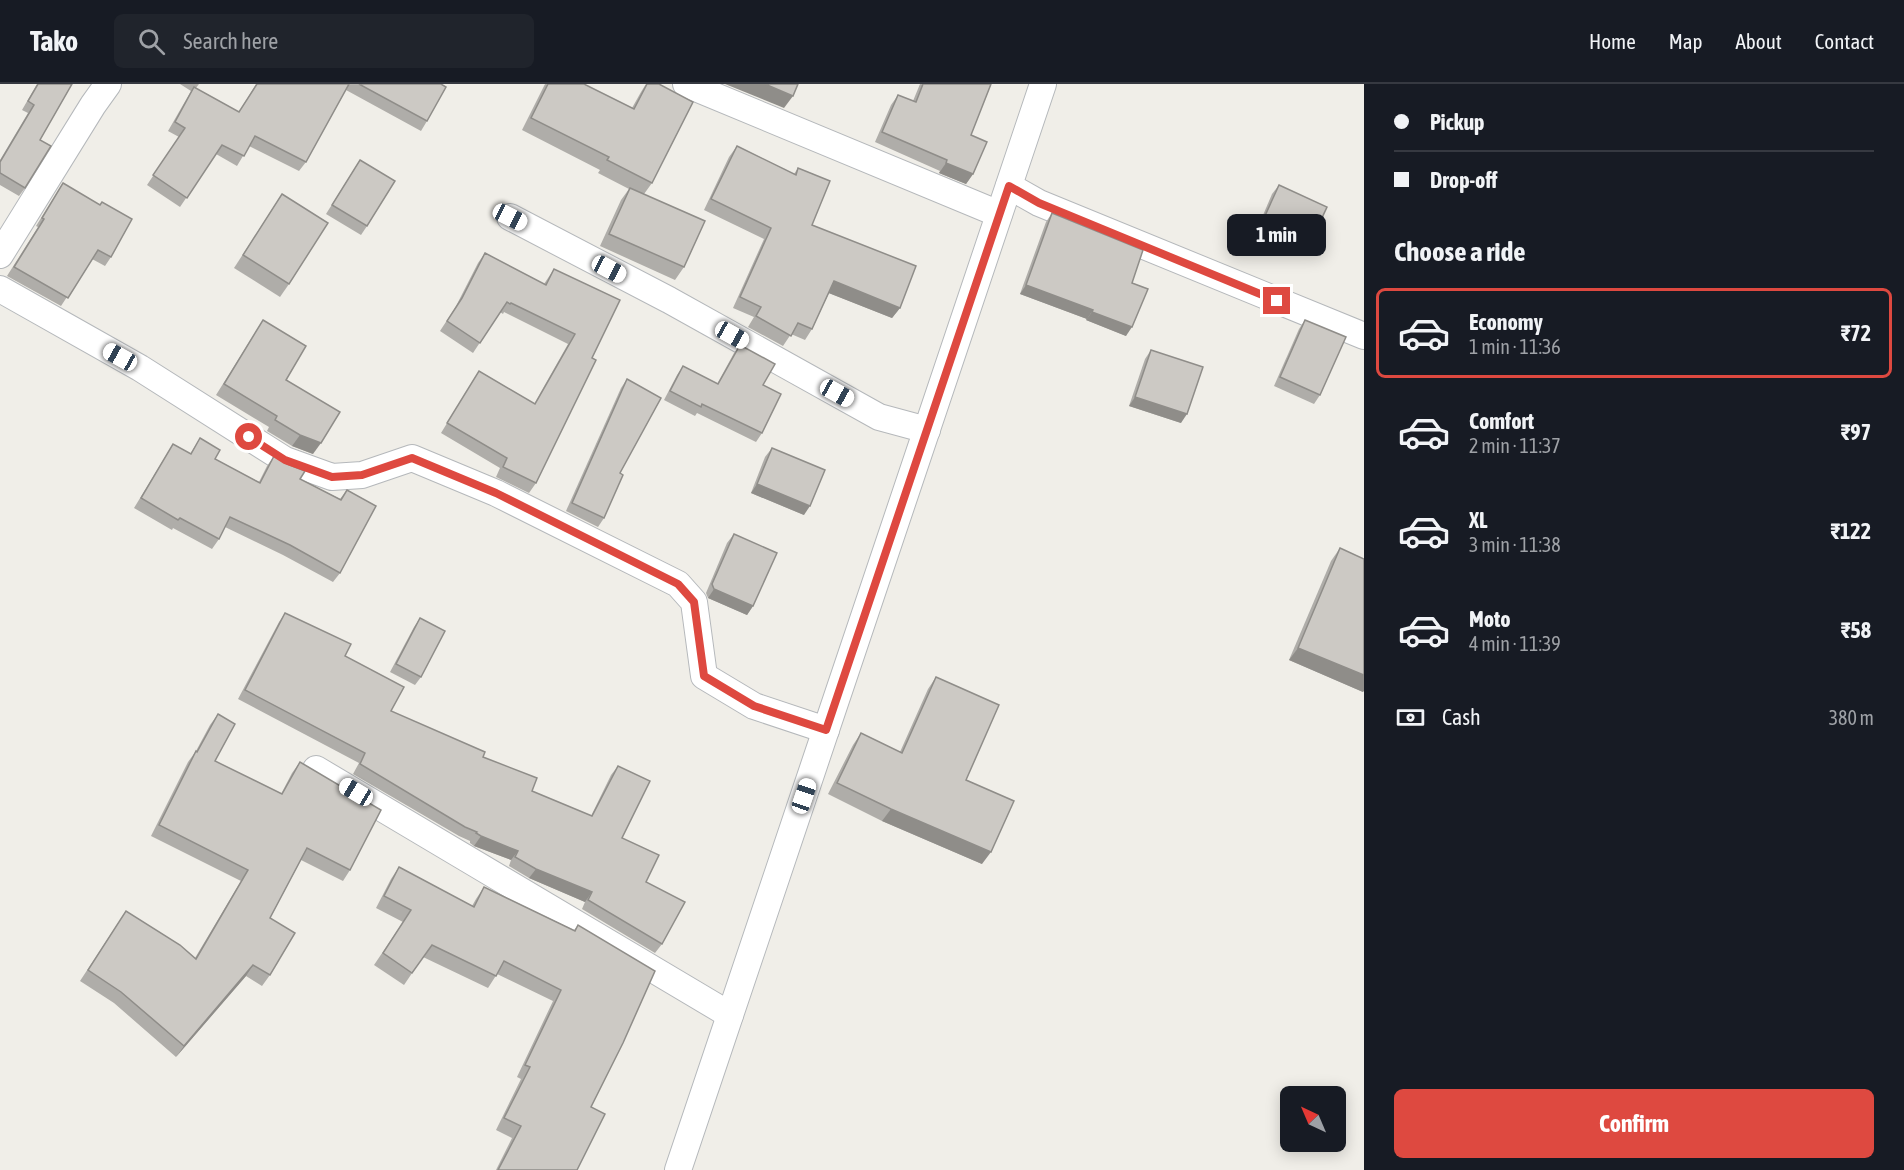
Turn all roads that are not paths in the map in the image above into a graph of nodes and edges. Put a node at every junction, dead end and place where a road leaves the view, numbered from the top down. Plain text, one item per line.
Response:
1 (108, 84) edge
2 (686, 84) edge
3 (1043, 84) edge
4 (1009, 186) junction
5 (999, 214) junction
6 (510, 217) dead end
7 (0, 255) edge
8 (0, 289) edge
9 (1364, 336) edge
10 (927, 430) junction
11 (826, 730) junction
12 (316, 769) edge
13 (730, 1015) junction
14 (678, 1170) edge

1 - 7 street
2 - 5 street
3 - 4 street
4 - 5 street
4 - 9 street
5 - 10 street
6 - 10 street
8 - 11 street
10 - 11 street
11 - 13 street
12 - 13 street
13 - 14 street

